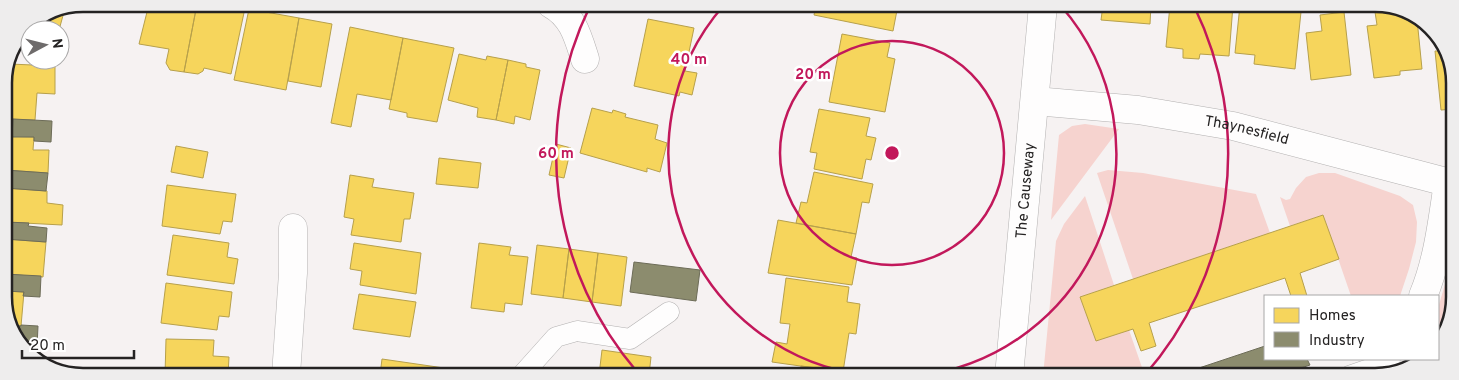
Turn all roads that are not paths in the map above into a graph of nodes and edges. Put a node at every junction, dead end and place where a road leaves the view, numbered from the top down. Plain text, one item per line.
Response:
1 (562, 13) edge
2 (1042, 13) edge
3 (585, 59) dead end
4 (1035, 101) junction
5 (1446, 182) edge
6 (1446, 209) edge
7 (293, 228) dead end
8 (1424, 295) edge
9 (669, 312) dead end
10 (1010, 367) edge
11 (286, 368) edge
12 (529, 368) edge

1 - 3 street
2 - 4 street, The Causeway
4 - 5 street, Thaynesfield
4 - 10 street, The Causeway
6 - 8 street
7 - 11 street
9 - 12 lane

